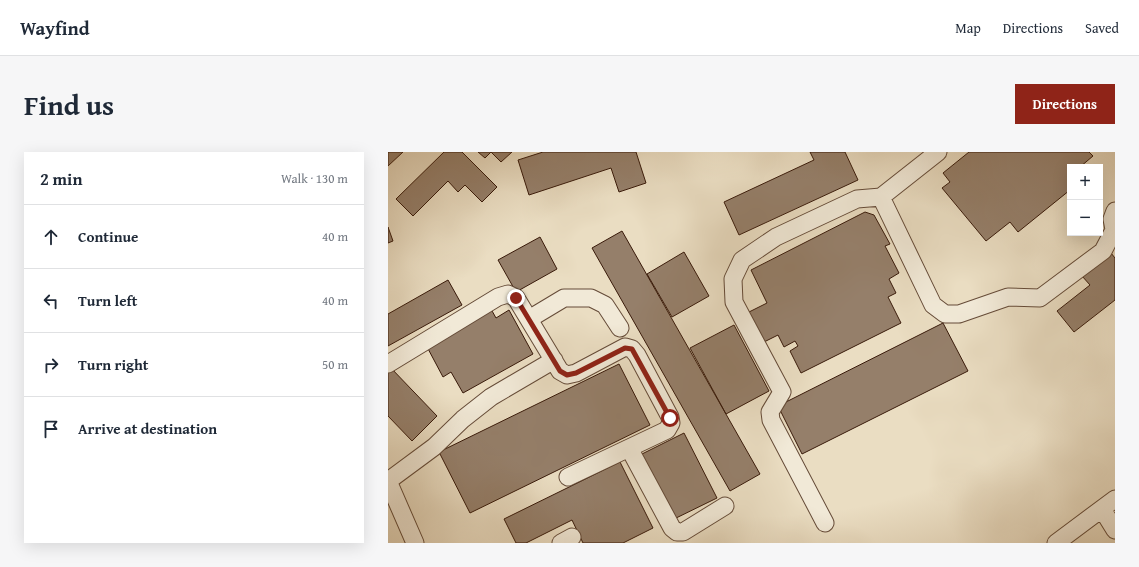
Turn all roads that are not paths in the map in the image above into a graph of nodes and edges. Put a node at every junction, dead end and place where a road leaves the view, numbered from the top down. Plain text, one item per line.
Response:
1 (938, 152) edge
2 (881, 197) junction
3 (1115, 211) edge
4 (1114, 234) edge
5 (529, 319) junction
6 (620, 328) dead end
7 (554, 360) junction
8 (388, 364) edge
9 (630, 448) junction
10 (568, 477) dead end
11 (388, 481) edge
12 (1108, 504) edge
13 (725, 506) dead end
14 (826, 523) dead end
15 (1115, 530) edge
16 (415, 543) edge
17 (1056, 543) edge

1 - 2 street
2 - 4 street
2 - 14 street
3 - 4 street
5 - 6 street
5 - 7 street
5 - 8 street
7 - 9 street
7 - 11 street
9 - 10 street
9 - 13 street
11 - 16 street
12 - 15 street
12 - 17 street

